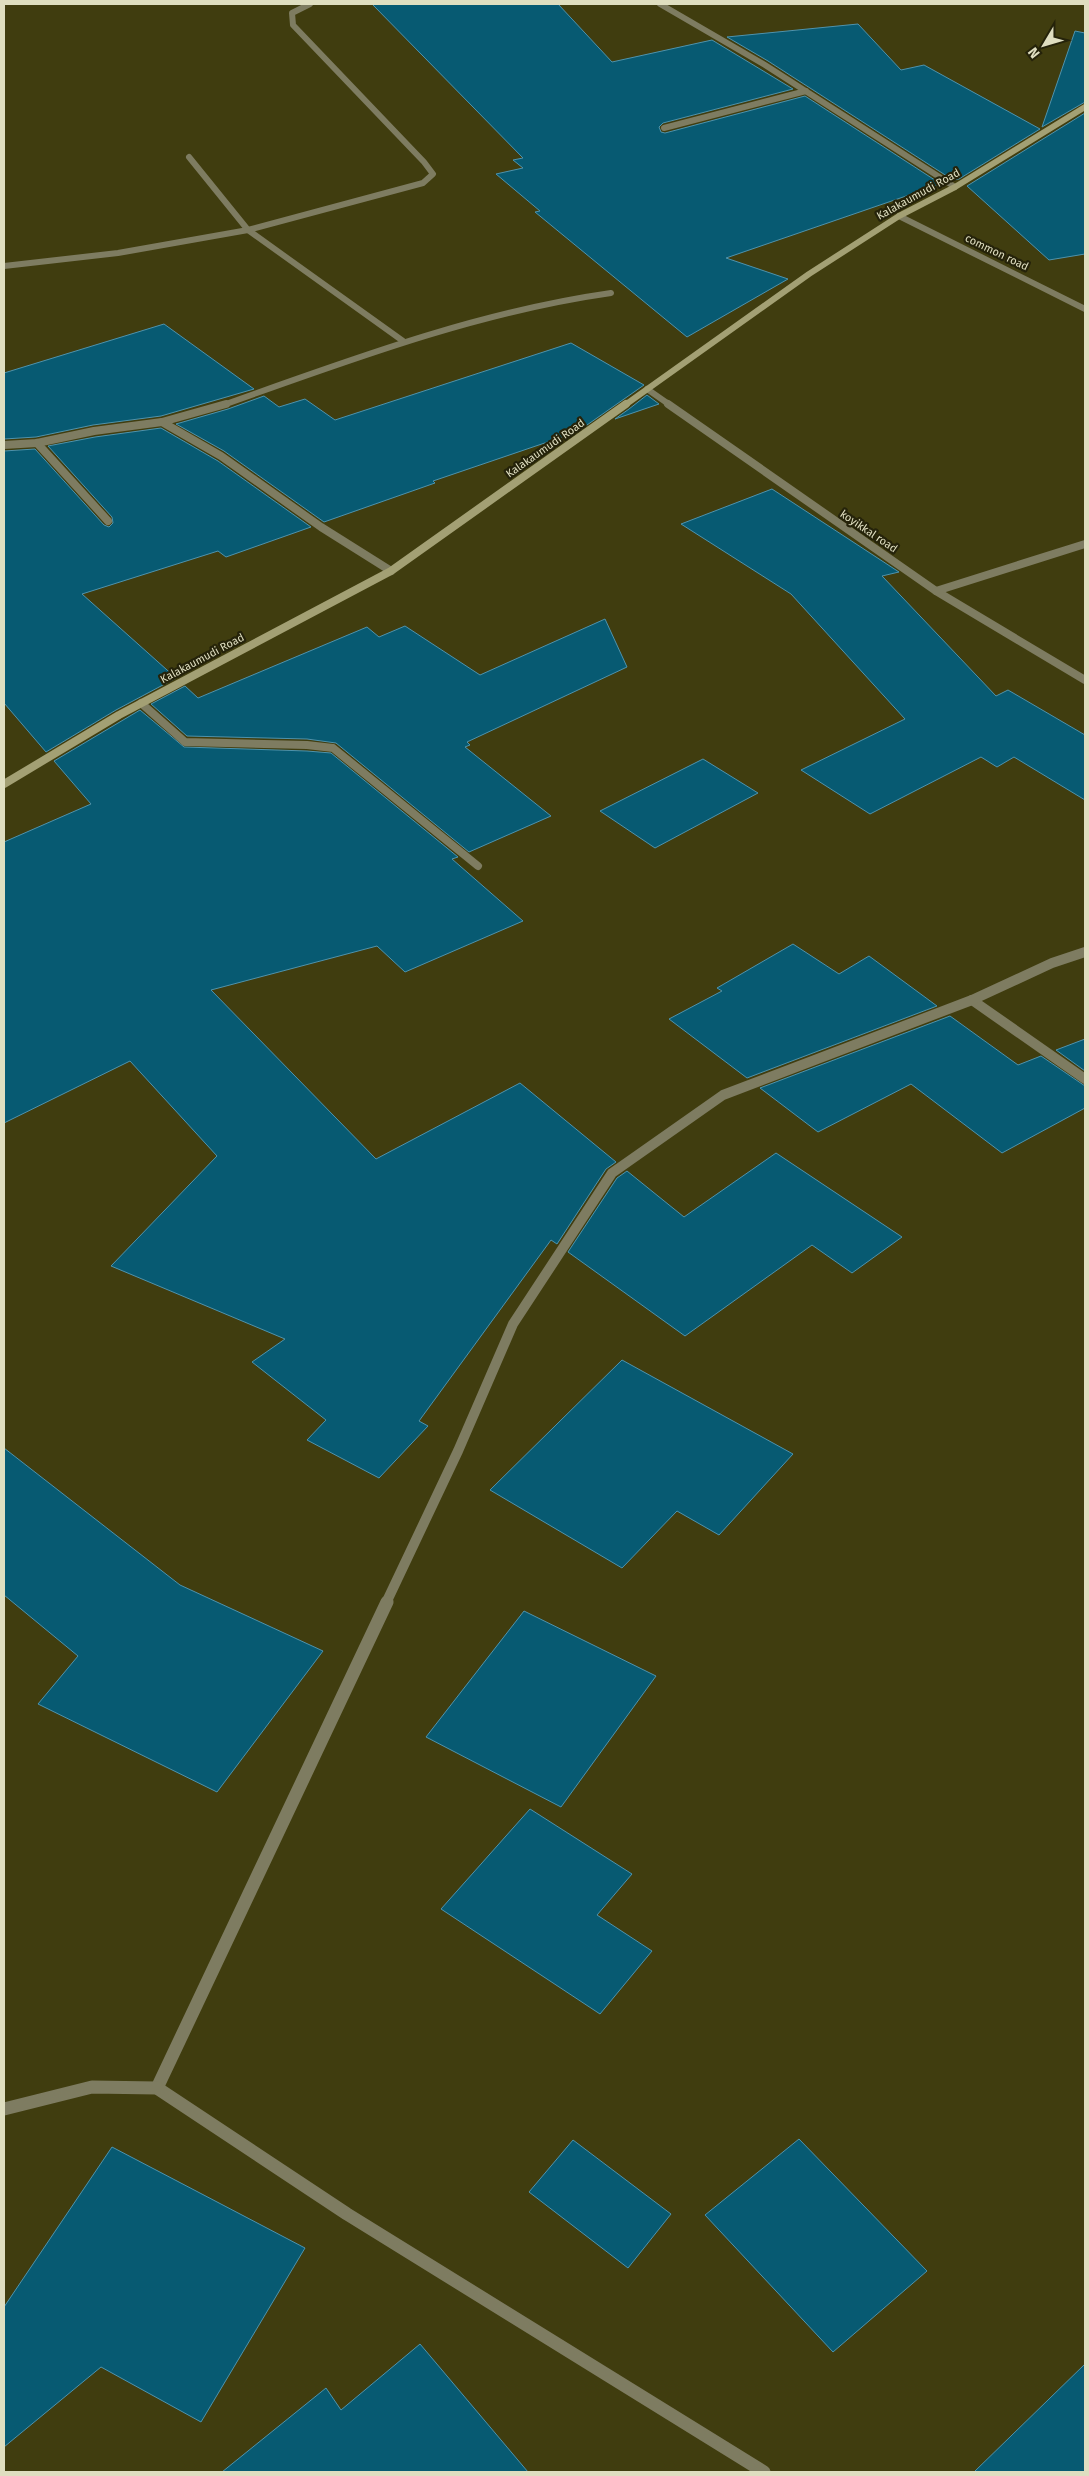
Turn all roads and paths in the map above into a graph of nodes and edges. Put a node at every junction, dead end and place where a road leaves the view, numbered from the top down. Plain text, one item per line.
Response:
1 (310, 4) edge
2 (660, 4) edge
3 (806, 91) junction
4 (1085, 107) edge
5 (664, 128) dead end
6 (190, 157) dead end
7 (955, 187) junction
8 (898, 216) junction
9 (248, 230) junction
10 (4, 266) edge
11 (611, 293) dead end
12 (1085, 309) edge
13 (403, 341) junction
14 (647, 389) junction
15 (162, 422) junction
16 (37, 443) junction
17 (4, 445) edge
18 (108, 521) dead end
19 (1085, 544) edge
20 (391, 571) junction
21 (936, 591) junction
22 (1085, 680) edge
23 (141, 703) junction
24 (6, 781) edge
25 (478, 866) dead end
26 (1085, 952) edge
27 (972, 1000) junction
28 (1085, 1080) edge
29 (157, 2088) junction
30 (4, 2109) edge
31 (764, 2472) edge

1 - 9 street
2 - 3 street
3 - 5 street
3 - 7 street
4 - 7 street, Kalakaumudi Road
6 - 9 street
7 - 8 street, Kalakaumudi Road
8 - 12 street, common road
8 - 14 street, Kalakaumudi Road
9 - 10 street
9 - 13 street
11 - 13 street
13 - 15 street
14 - 20 street, Kalakaumudi Road
14 - 21 street, koyikkal road
15 - 16 street
15 - 20 street
16 - 17 street
16 - 18 street
19 - 21 street
20 - 23 street, Kalakaumudi Road
21 - 22 street, koyikkal road
23 - 24 street, Kalakaumudi Road
23 - 25 street
26 - 27 street
27 - 28 street
27 - 29 street
29 - 30 street
29 - 31 street

